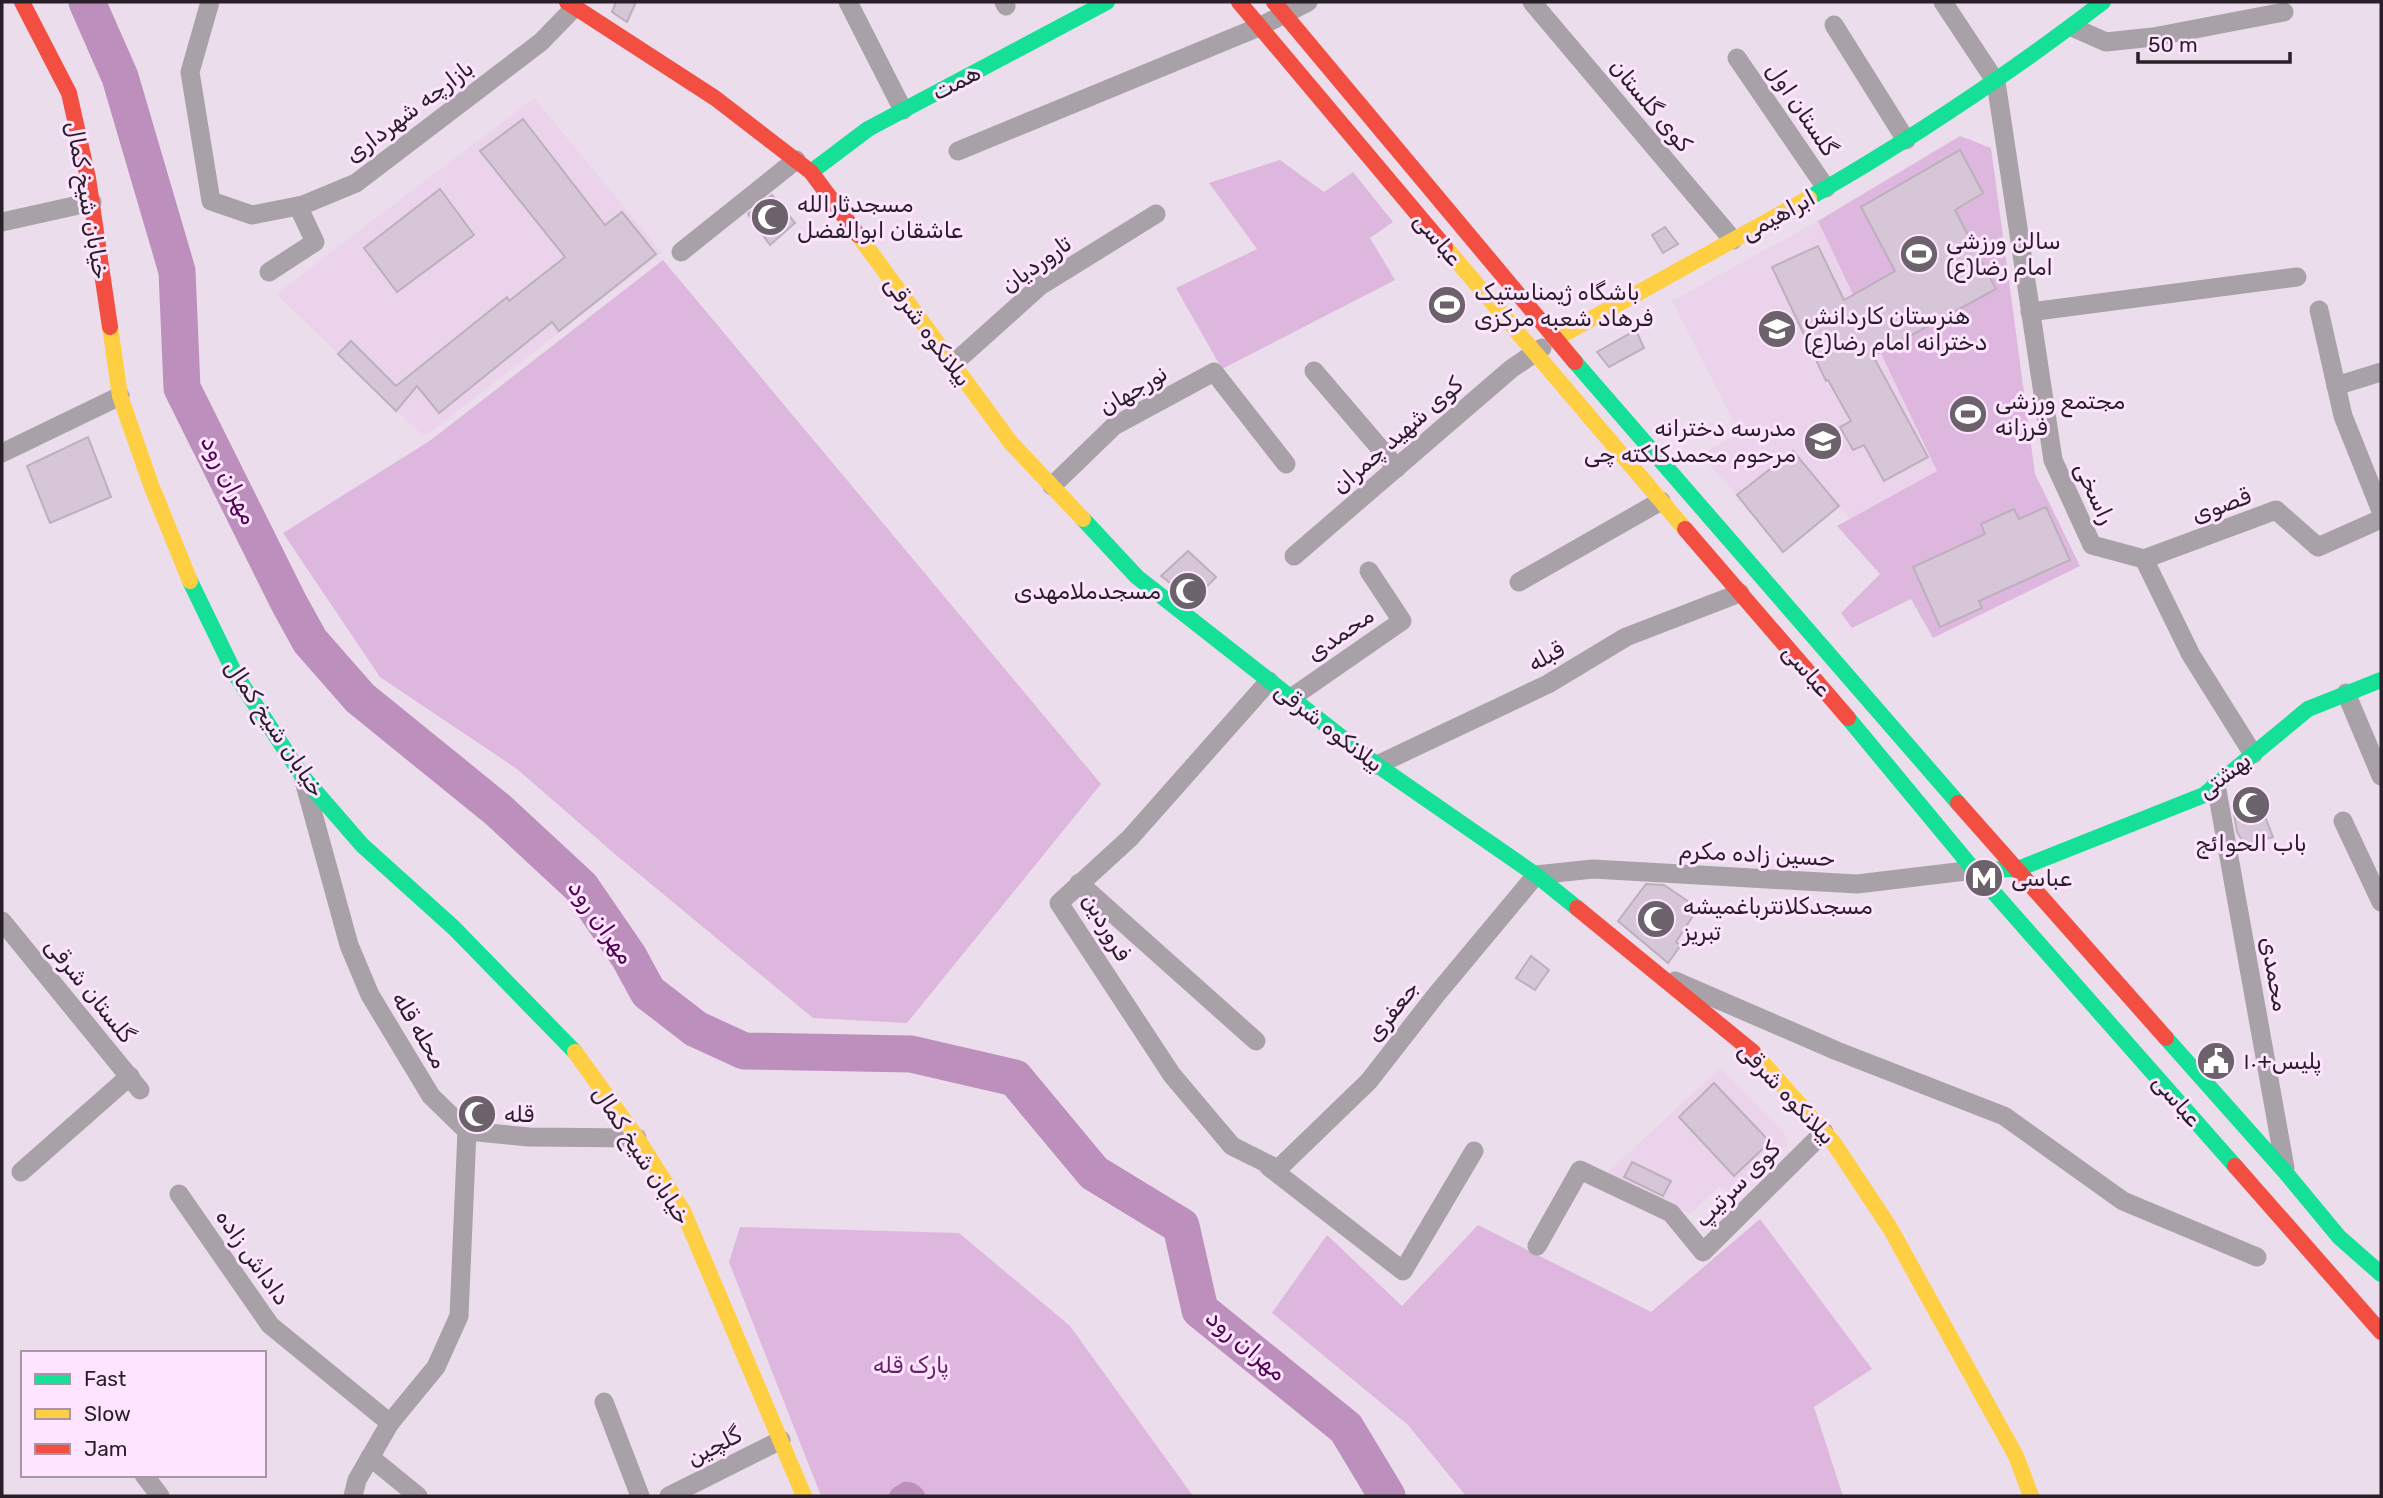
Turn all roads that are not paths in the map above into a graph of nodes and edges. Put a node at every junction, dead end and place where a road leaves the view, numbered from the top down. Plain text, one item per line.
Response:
1 (22, 2) edge
2 (210, 2) edge
3 (848, 2) edge
4 (1107, 2) edge
5 (1239, 2) edge
6 (1308, 2) edge
7 (1532, 2) edge
8 (1943, 2) edge
9 (2103, 2) edge
10 (571, 4) edge
11 (2288, 5) edge
12 (1279, 8) edge
13 (1834, 25) dead end
14 (1259, 27) junction
15 (2072, 27) junction
16 (1737, 58) dead end
17 (1996, 82) junction
18 (903, 110) junction
19 (1906, 140) junction
20 (958, 151) dead end
21 (803, 166) junction
22 (1826, 188) junction
23 (92, 202) junction
24 (298, 206) junction
25 (1156, 214) dead end
26 (2, 222) edge
27 (1733, 240) junction
28 (681, 252) dead end
29 (269, 272) dead end
30 (2297, 277) dead end
31 (2319, 310) dead end
32 (2031, 312) junction
33 (1555, 339) junction
34 (1534, 353) junction
35 (953, 364) junction
36 (1314, 371) dead end
37 (2381, 372) edge
38 (2336, 386) junction
39 (120, 396) junction
40 (2, 453) edge
41 (1286, 464) dead end
42 (1397, 468) junction
43 (1052, 486) junction
44 (1661, 501) junction
45 (2381, 511) edge
46 (2381, 519) edge
47 (1294, 556) dead end
48 (2144, 559) junction
49 (1369, 570) dead end
50 (1765, 581) junction
51 (1519, 582) dead end
52 (1740, 593) junction
53 (2381, 680) edge
54 (1269, 681) junction
55 (2346, 693) junction
56 (1291, 698) junction
57 (2253, 754) junction
58 (1377, 765) junction
59 (2381, 776) edge
60 (303, 777) junction
61 (2216, 785) junction
62 (2343, 821) dead end
63 (2018, 869) junction
64 (1974, 870) junction
65 (1536, 875) junction
66 (1079, 883) junction
67 (2381, 902) edge
68 (2, 921) edge
69 (1654, 972) junction
70 (1256, 1041) dead end
71 (467, 1131) junction
72 (1824, 1132) junction
73 (637, 1138) junction
74 (1474, 1151) dead end
75 (1274, 1168) junction
76 (21, 1172) dead end
77 (2286, 1173) junction
78 (179, 1194) dead end
79 (1537, 1246) dead end
80 (2257, 1257) dead end
81 (2381, 1274) edge
82 (2381, 1332) edge
83 (604, 1402) dead end
84 (390, 1423) junction
85 (780, 1440) junction
86 (370, 1457) junction
87 (146, 1477) edge
88 (160, 1496) edge
89 (353, 1496) edge
90 (418, 1496) edge
91 (640, 1496) edge
92 (670, 1496) edge
93 (804, 1496) edge
94 (2031, 1496) edge

1 - 23 main road, خیابان شیخ کمال
2 - 24 street, بازارچه شهرداری
3 - 18 street
4 - 18 main road, همت
5 - 14 main road, عباسى
6 - 12 street
7 - 27 street, کوی گلستان
8 - 17 street
9 - 15 main road, ابراهیمی
10 - 21 main road, بیلانکوه شرقی
10 - 24 street, بازارچه شهرداری
11 - 15 street
12 - 14 street
12 - 33 main road, عباسى
13 - 19 street
14 - 20 street
14 - 34 main road, عباسى
15 - 17 main road, ابراهیمی
16 - 22 street, گلستان اول
17 - 19 main road, ابراهیمی
17 - 32 street, راسخی
18 - 21 main road, همت
19 - 22 main road, ابراهیمی
21 - 28 street
21 - 35 main road, بیلانکوه شرقی
22 - 27 main road, ابراهیمی
23 - 26 street
23 - 39 main road, خیابان شیخ کمال
24 - 29 street
25 - 35 street, تاروردیان
27 - 33 main road, ابراهیمی
30 - 32 street
31 - 38 street
32 - 48 street, راسخی
33 - 34 street, کوی شهید چمران
33 - 50 main road, عباسى
34 - 42 street, کوی شهید چمران
34 - 44 main road, عباسى
35 - 43 main road, بیلانکوه شرقی
36 - 42 street
37 - 38 street
38 - 45 street
39 - 40 street
39 - 60 main road, خیابان شیخ کمال
41 - 43 street, نورجهان
42 - 47 street, کوی شهید چمران
43 - 54 main road, بیلانکوه شرقی
44 - 51 street
44 - 52 main road, عباسى
46 - 48 street, قصوی
48 - 57 street
49 - 56 street, محمدی
50 - 52 main road
50 - 63 main road, عباسى
52 - 58 street, قبله
52 - 64 main road, عباسى
53 - 55 main road, بهشتی
54 - 56 main road, بیلانکوه شرقی
54 - 66 street, فروردین
55 - 57 main road, بهشتی
55 - 59 street
56 - 58 main road, بیلانکوه شرقی
57 - 61 main road, بهشتی
58 - 65 main road, بیلانکوه شرقی
60 - 71 street, محله قله
60 - 73 main road, خیابان شیخ کمال
61 - 63 main road, بهشتی
61 - 77 street, محمدی
62 - 67 street
63 - 64 main road
63 - 77 main road, عباسى
64 - 65 street, حسین زاده مکرم
64 - 82 main road, عباسى
65 - 69 main road, بیلانکوه شرقی
65 - 75 street, جعفری
66 - 70 street
66 - 75 street, فروردین
68 - 76 street, گلستان شرقی
69 - 72 main road, بیلانکوه شرقی
69 - 80 street
71 - 73 street
71 - 84 street
72 - 79 street, کوی سرتیپ
72 - 94 main road, بیلانکوه شرقی
73 - 85 main road, خیابان شیخ کمال
74 - 75 street
77 - 81 main road, عباسى
78 - 84 street, داداش زاده
83 - 91 street
84 - 86 street
85 - 92 street, گلچین
85 - 93 main road, خیابان شیخ کمال
86 - 89 street
86 - 90 street
87 - 88 street

